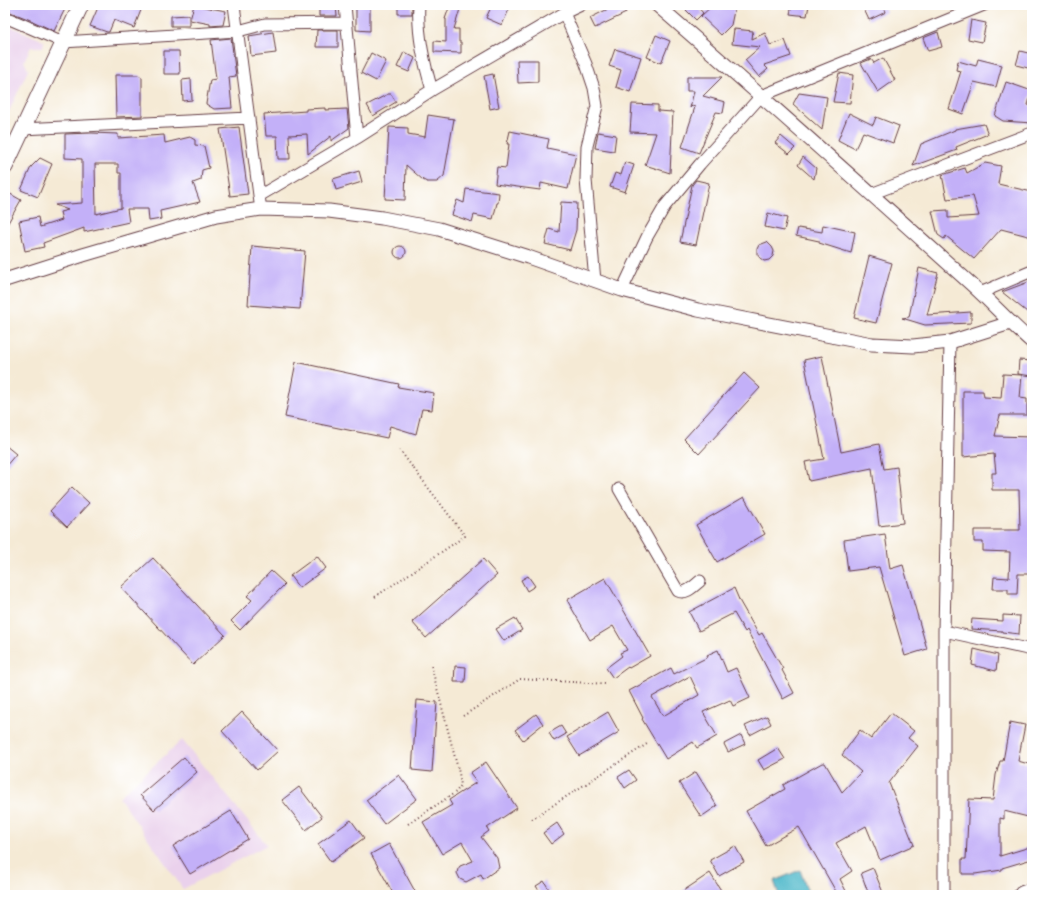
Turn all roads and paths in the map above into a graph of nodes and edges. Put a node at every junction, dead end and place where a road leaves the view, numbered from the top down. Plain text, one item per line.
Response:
1 (81, 5) edge
2 (234, 5) edge
3 (345, 5) edge
4 (581, 5) edge
5 (657, 5) edge
6 (984, 5) edge
7 (420, 8) edge
8 (564, 13) junction
9 (5, 17) edge
10 (346, 23) junction
11 (238, 30) junction
12 (63, 42) junction
13 (432, 90) junction
14 (762, 96) junction
15 (249, 118) junction
16 (22, 130) junction
17 (1032, 133) edge
18 (357, 138) junction
19 (5, 167) edge
20 (871, 194) junction
21 (259, 196) junction
22 (261, 209) junction
23 (1032, 271) edge
24 (5, 280) edge
25 (595, 281) junction
26 (622, 290) junction
27 (980, 293) junction
28 (1010, 323) junction
29 (950, 342) junction
30 (1032, 342) edge
31 (398, 448) dead end
32 (618, 489) dead end
33 (700, 581) dead end
34 (375, 597) dead end
35 (944, 631) junction
36 (1032, 650) edge
37 (431, 665) dead end
38 (607, 684) dead end
39 (463, 716) dead end
40 (647, 744) dead end
41 (532, 819) dead end
42 (408, 824) dead end
43 (1032, 892) edge
44 (944, 895) edge
45 (1023, 895) edge

1 - 12 main road
2 - 11 street
3 - 10 street
4 - 8 street
5 - 14 street
6 - 14 street
7 - 13 street
8 - 13 street
8 - 25 street
9 - 12 street
10 - 11 street
10 - 18 street
11 - 12 street
11 - 15 street
12 - 16 main road
13 - 18 street
14 - 20 street
14 - 26 street
15 - 16 street
15 - 21 street
16 - 19 main road
17 - 20 street
18 - 21 street
20 - 27 street
21 - 22 street
22 - 24 street
22 - 25 street
23 - 27 street
25 - 26 street
26 - 29 street
27 - 28 street
28 - 29 street
28 - 30 street
29 - 35 street
31 - 34 path
32 - 33 street
35 - 36 street
35 - 44 street
37 - 42 path
38 - 39 path
40 - 41 path
43 - 45 highway

